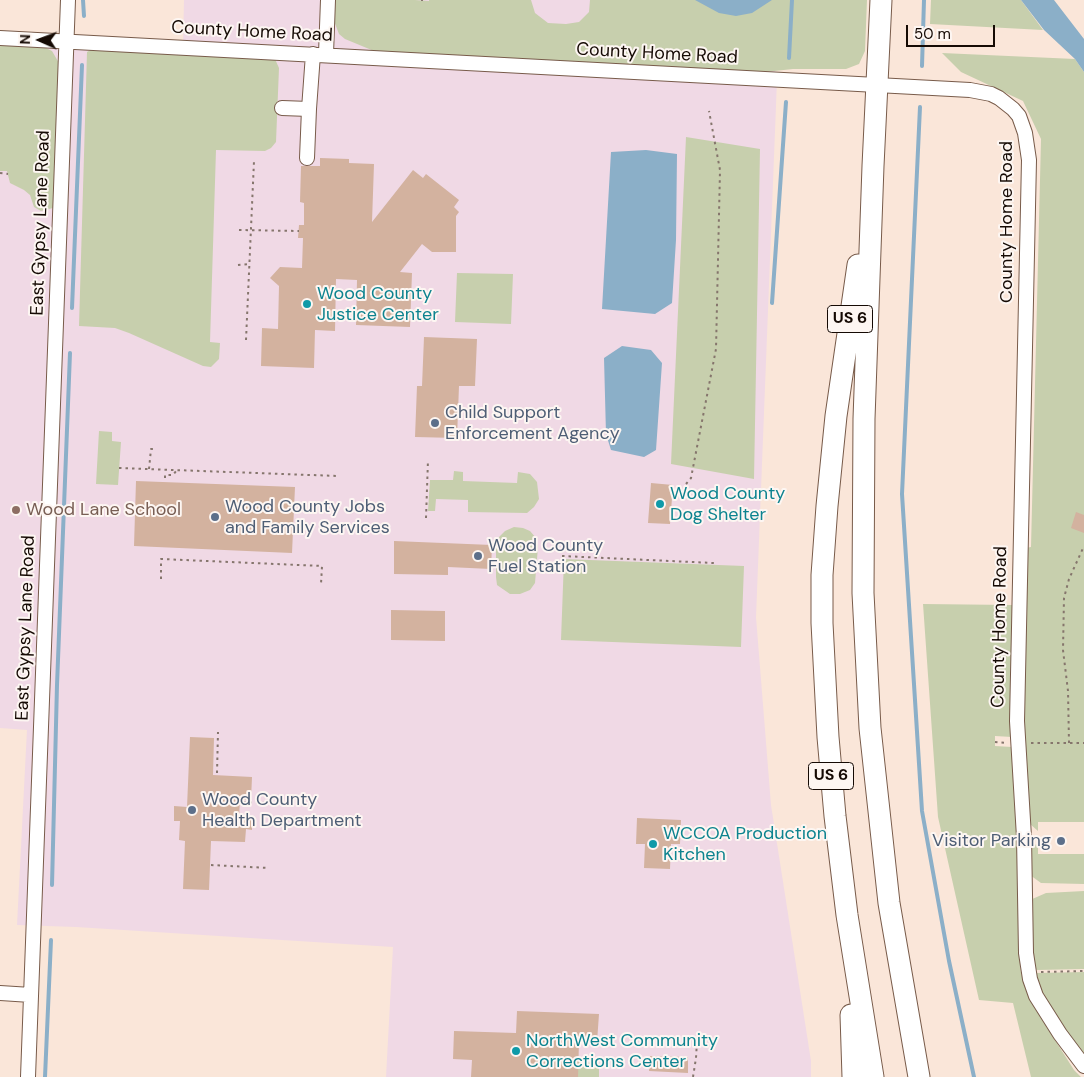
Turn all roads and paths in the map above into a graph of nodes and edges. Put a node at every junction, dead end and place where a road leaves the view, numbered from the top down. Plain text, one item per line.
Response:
1 (68, 0) edge
2 (328, 0) edge
3 (881, 0) edge
4 (0, 38) edge
5 (66, 41) junction
6 (320, 54) junction
7 (877, 85) junction
8 (282, 108) dead end
9 (309, 109) junction
10 (709, 111) dead end
11 (307, 158) dead end
12 (254, 161) dead end
13 (873, 166) junction
14 (0, 173) edge
15 (8, 174) dead end
16 (239, 230) dead end
17 (250, 230) junction
18 (299, 231) dead end
19 (238, 264) dead end
20 (249, 264) junction
21 (246, 340) dead end
22 (154, 448) dead end
23 (428, 460) dead end
24 (119, 468) dead end
25 (149, 469) junction
26 (165, 470) junction
27 (177, 470) junction
28 (338, 476) dead end
29 (686, 484) dead end
30 (426, 518) dead end
31 (1084, 546) edge
32 (562, 556) dead end
33 (1078, 558) junction
34 (1084, 558) edge
35 (714, 563) dead end
36 (161, 579) dead end
37 (321, 584) dead end
38 (218, 732) dead end
39 (995, 742) dead end
40 (1019, 743) junction
41 (1069, 743) junction
42 (1084, 743) edge
43 (217, 773) dead end
44 (243, 802) dead end
45 (290, 804) dead end
46 (211, 865) dead end
47 (269, 868) dead end
48 (889, 903) junction
49 (847, 915) junction
50 (1084, 971) edge
51 (1028, 972) junction
52 (0, 993) edge
53 (31, 995) junction
54 (696, 1041) dead end
55 (1084, 1066) edge
56 (28, 1077) edge
57 (693, 1077) edge
58 (854, 1077) edge
59 (874, 1077) edge
60 (919, 1077) edge
61 (933, 1077) edge

1 - 5 street, East Gypsy Lane Road
2 - 6 street
3 - 7 highway, US 6
4 - 5 street, County Home Road
5 - 6 street, County Home Road
5 - 53 street, East Gypsy Lane Road
6 - 7 street, County Home Road
6 - 9 street
7 - 13 highway, US 6
7 - 40 street, County Home Road
8 - 9 street
9 - 11 street
10 - 29 path
12 - 17 path
13 - 48 highway, US 6
13 - 49 highway, US 6
14 - 15 path
16 - 17 path
17 - 18 path
17 - 20 path
19 - 20 path
20 - 21 path
22 - 25 path
23 - 30 path
24 - 25 path
25 - 26 path
26 - 27 path
26 - 27 path
27 - 28 path
31 - 33 path
32 - 35 path
33 - 34 path
33 - 41 path
36 - 37 path
38 - 43 path
39 - 40 path
40 - 41 path
40 - 51 street, County Home Road
41 - 42 path
44 - 45 path
46 - 47 path
48 - 60 highway, US 6
48 - 61 highway
49 - 58 highway
49 - 59 highway, US 6
50 - 51 path
51 - 55 street, County Home Road
52 - 53 street
53 - 56 street, East Gypsy Lane Road
54 - 57 path

